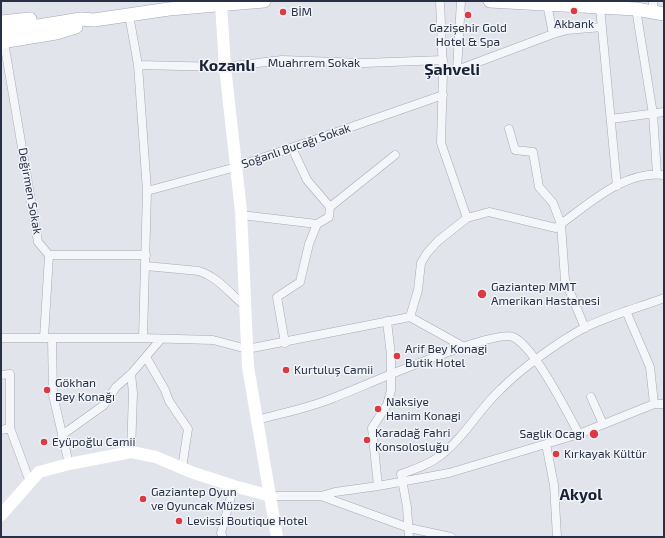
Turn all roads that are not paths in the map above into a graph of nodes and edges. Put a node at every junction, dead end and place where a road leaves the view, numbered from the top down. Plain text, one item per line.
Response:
1 (176, 1) edge
2 (264, 1) edge
3 (440, 1) edge
4 (461, 1) edge
5 (490, 1) edge
6 (509, 2) edge
7 (221, 4) junction
8 (547, 4) junction
9 (569, 4) edge
10 (594, 4) edge
11 (657, 5) edge
12 (636, 10) junction
13 (664, 14) edge
14 (129, 15) junction
15 (94, 17) junction
16 (1, 22) edge
17 (602, 27) junction
18 (553, 34) junction
19 (2, 39) edge
20 (443, 60) junction
21 (138, 65) junction
22 (225, 67) junction
23 (457, 70) junction
24 (443, 72) junction
25 (443, 95) junction
26 (664, 112) edge
27 (653, 114) junction
28 (611, 119) junction
29 (509, 129) dead end
30 (292, 148) junction
31 (395, 155) dead end
32 (236, 167) junction
33 (660, 174) edge
34 (617, 186) junction
35 (147, 191) junction
36 (330, 207) junction
37 (241, 215) junction
38 (467, 218) junction
39 (317, 224) junction
40 (561, 224) junction
41 (50, 255) junction
42 (146, 255) junction
43 (146, 266) junction
44 (664, 298) edge
45 (244, 305) junction
46 (626, 311) junction
47 (410, 317) junction
48 (386, 321) junction
49 (584, 328) junction
50 (1, 338) edge
51 (48, 338) junction
52 (143, 338) junction
53 (161, 339) junction
54 (285, 343) junction
55 (464, 348) junction
56 (247, 349) junction
57 (146, 357) junction
58 (536, 360) junction
59 (392, 373) junction
60 (131, 374) junction
61 (1, 375) edge
62 (591, 397) dead end
63 (654, 404) junction
64 (664, 404) edge
65 (257, 420) junction
66 (603, 424) junction
67 (10, 428) junction
68 (1, 430) edge
69 (579, 434) junction
70 (62, 435) junction
71 (546, 444) junction
72 (131, 452) junction
73 (69, 464) junction
74 (182, 468) junction
75 (30, 482) junction
76 (402, 482) junction
77 (234, 486) junction
78 (378, 486) junction
79 (271, 496) junction
80 (321, 496) junction
81 (1, 515) edge
82 (409, 533) edge
83 (223, 537) edge
84 (276, 537) edge
85 (451, 537) edge
86 (557, 537) edge

1 - 15 main road
2 - 7 main road
3 - 20 street
4 - 23 street
5 - 6 main road
6 - 8 main road
7 - 14 main road
7 - 22 street
8 - 9 main road
8 - 18 street
9 - 10 main road
10 - 11 main road
10 - 12 main road
10 - 17 street
12 - 13 main road
12 - 27 street
14 - 15 main road
14 - 21 street
15 - 16 main road
15 - 19 main road
15 - 19 main road
17 - 18 street
17 - 28 street
18 - 23 street
19 - 41 street, Değirmen Sokak
20 - 22 street, Muahrrem Sokak
20 - 24 street
21 - 22 street, Muahrrem Sokak
21 - 35 street
22 - 32 street
23 - 24 street
24 - 25 street
25 - 30 street, Soğanlı Bucağı Sokak
25 - 38 street
26 - 27 street
27 - 28 street
27 - 33 street
28 - 34 street
29 - 40 street
30 - 32 street, Soğanlı Bucağı Sokak
30 - 36 street
31 - 36 street
32 - 35 street, Soğanlı Bucağı Sokak
32 - 37 street
33 - 34 street
34 - 40 street
35 - 42 street
36 - 39 street
37 - 39 street
37 - 45 street
38 - 40 street
38 - 47 street
39 - 54 street
40 - 49 street
41 - 42 street
41 - 51 street
42 - 43 street
43 - 45 street
43 - 52 street
44 - 46 street
45 - 56 street
46 - 49 street
46 - 63 street
47 - 48 street
47 - 55 street
48 - 54 street
48 - 59 street
49 - 58 street
50 - 51 street
51 - 52 street
51 - 70 street
52 - 53 street
53 - 56 street
53 - 57 street
54 - 56 street
55 - 58 street
55 - 59 street
56 - 65 street
57 - 60 street
57 - 74 street
58 - 69 street
58 - 76 street
59 - 65 street
59 - 78 street
60 - 70 street
60 - 72 street
61 - 67 street
62 - 66 street
63 - 64 street
63 - 66 street
65 - 79 street
66 - 69 street
67 - 68 street
67 - 75 street
69 - 71 street
70 - 73 street
71 - 76 street
71 - 86 street
72 - 73 street
72 - 74 street
73 - 75 street
74 - 77 street
75 - 81 street
76 - 78 street
76 - 82 street
77 - 79 street
77 - 83 street
78 - 80 street
79 - 80 street
79 - 84 street
80 - 82 street
82 - 85 street

